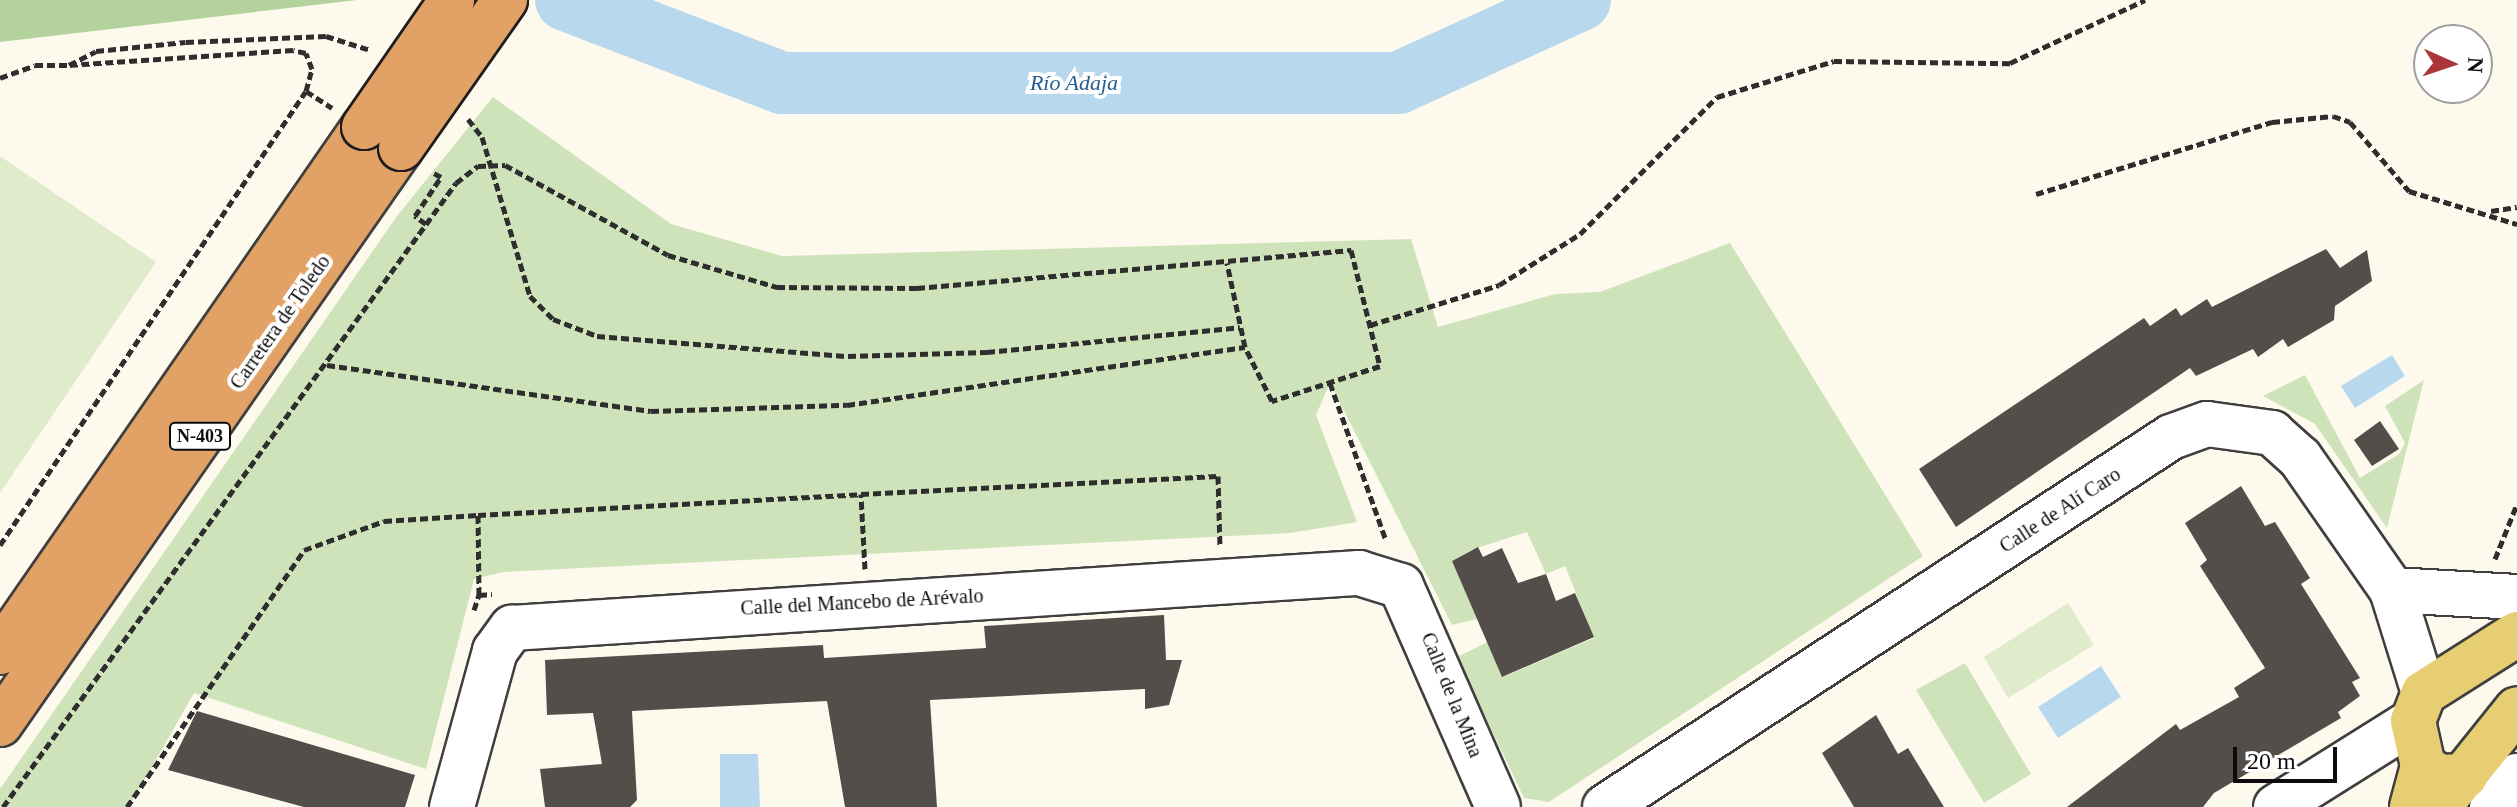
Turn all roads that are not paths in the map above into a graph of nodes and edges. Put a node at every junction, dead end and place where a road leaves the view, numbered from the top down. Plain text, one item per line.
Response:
1 (452, 0) edge
2 (505, 0) edge
3 (381, 138) junction
4 (1401, 586) joint
5 (2392, 590) junction
6 (2500, 598) edge
7 (2517, 634) edge
8 (0, 652) edge
9 (2477, 658) junction
10 (2517, 680) edge
11 (2418, 707) junction
12 (2517, 709) edge
13 (0, 724) edge
14 (2517, 776) edge
15 (2418, 787) edge
16 (2465, 797) edge
17 (452, 807) edge
18 (1498, 807) edge
19 (1605, 807) edge
20 (2276, 807) edge

1 - 3 highway, Carretera de Toledo / N-403, bridge
2 - 3 highway, Carretera de Toledo / N-403, bridge
3 - 8 highway, Carretera de Toledo / N-403
3 - 13 highway, Carretera de Toledo / N-403
4 - 17 street, Calle del Mancebo de Arévalo
4 - 18 street, Calle de la Mina
5 - 6 street
5 - 11 street, Calle de Alí Caro
5 - 19 street, Calle de Alí Caro
7 - 9 main road
9 - 10 main road
9 - 11 main road
11 - 15 main road
11 - 20 street
12 - 16 main road
14 - 16 street
15 - 16 main road

